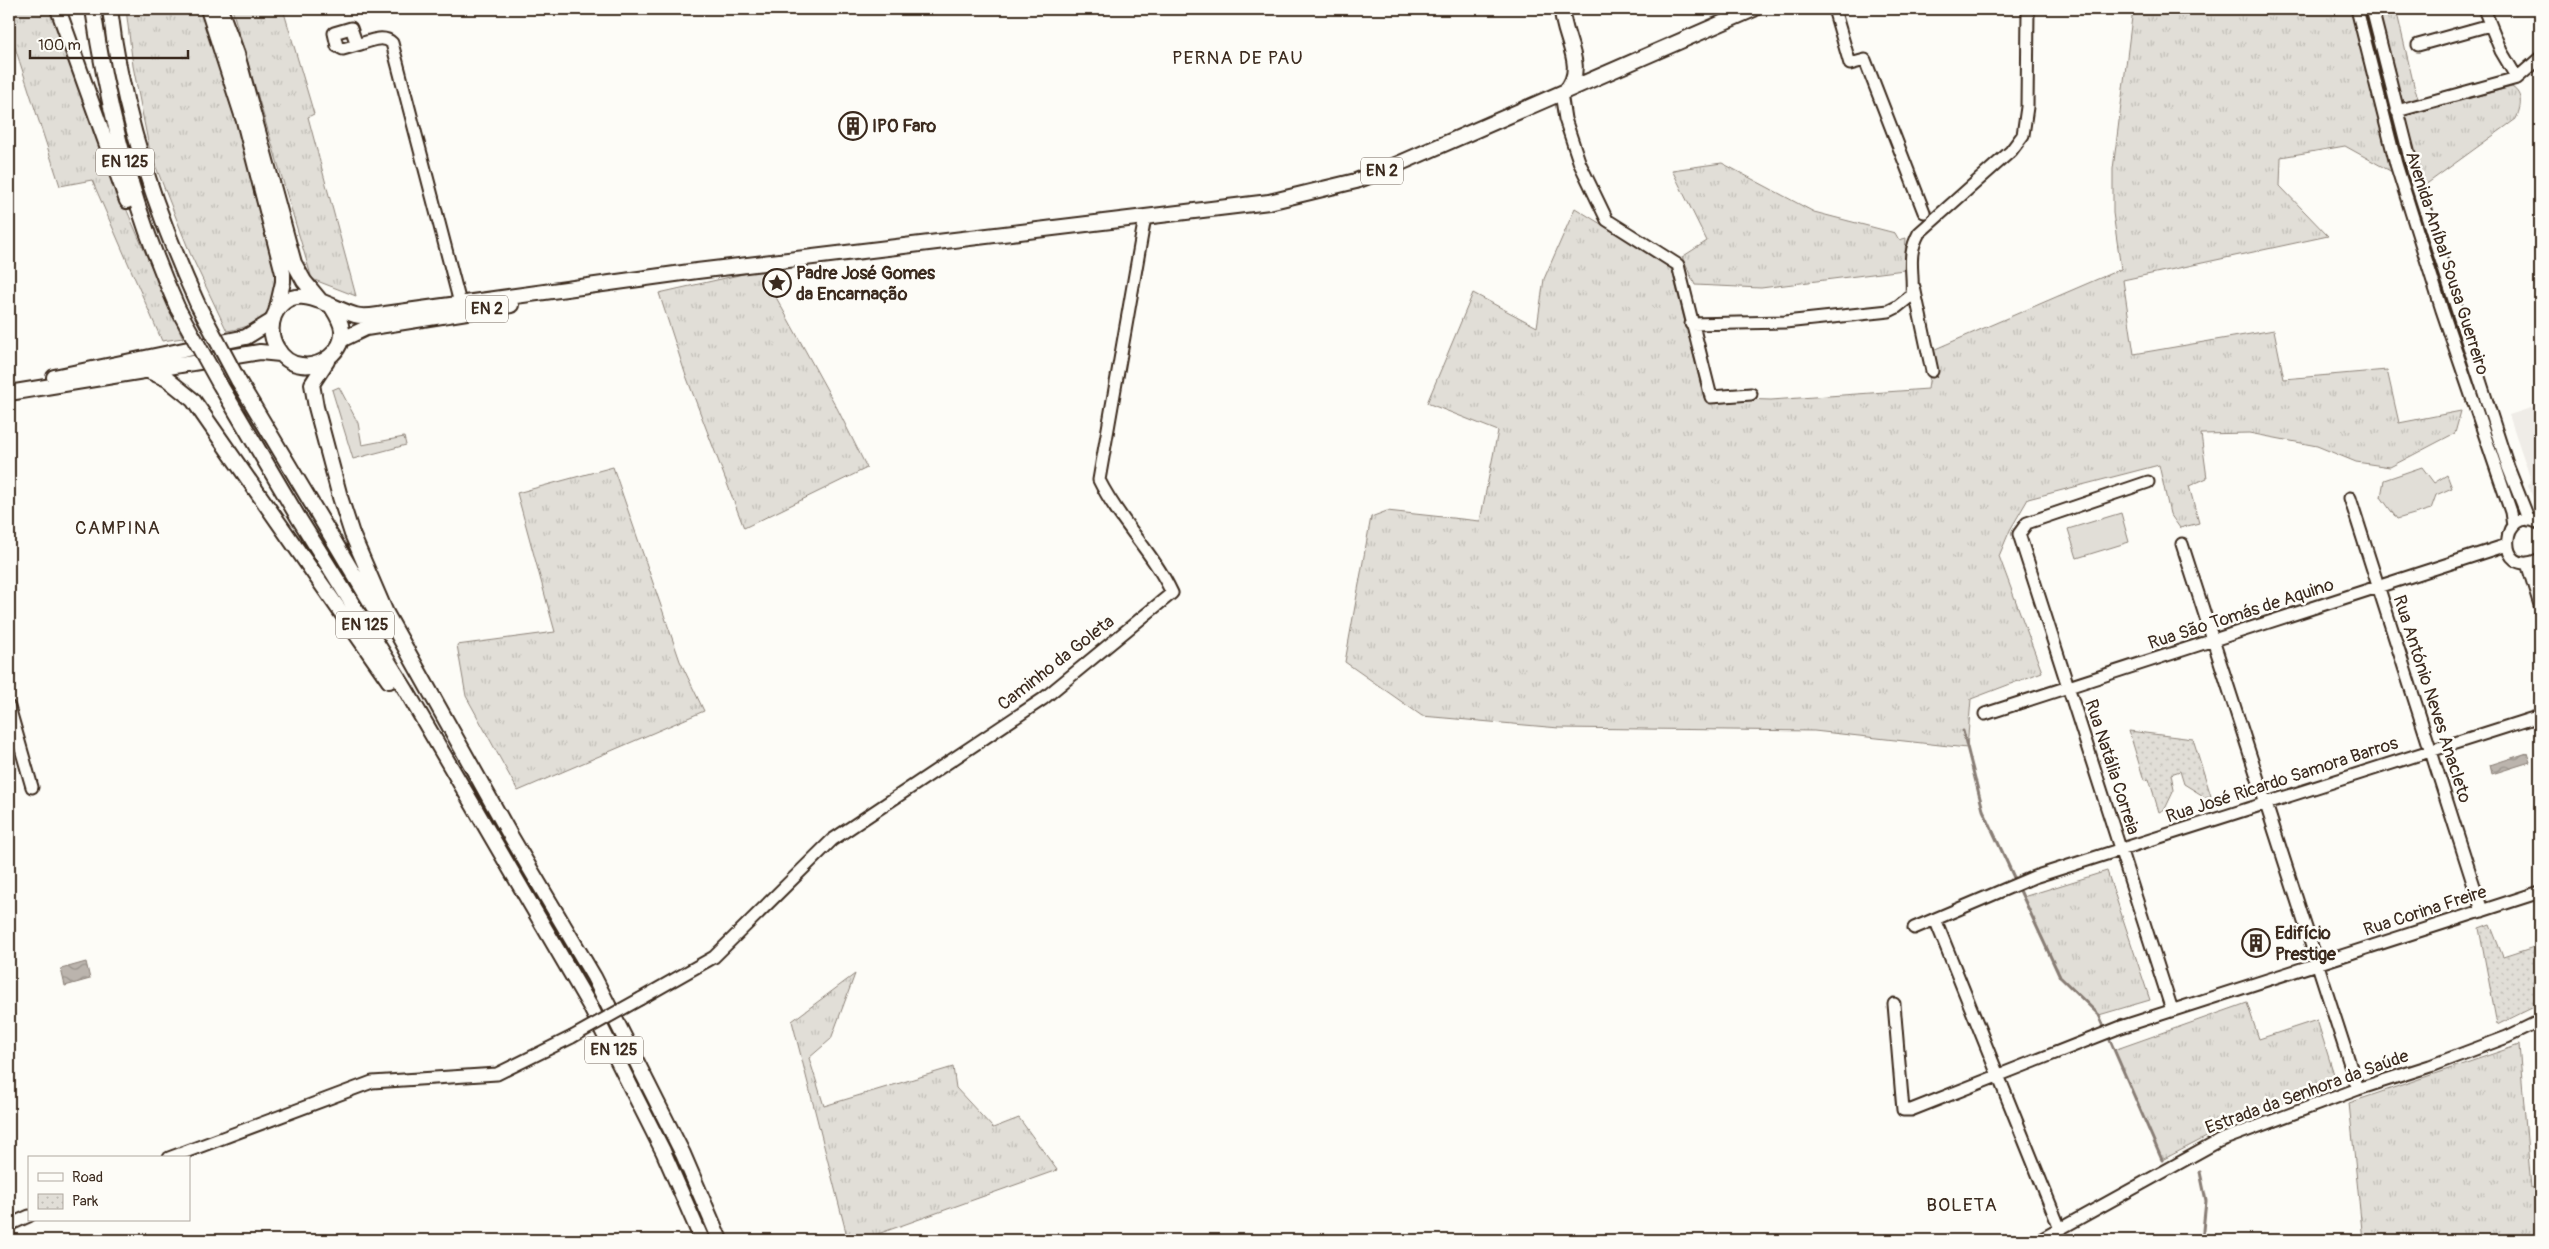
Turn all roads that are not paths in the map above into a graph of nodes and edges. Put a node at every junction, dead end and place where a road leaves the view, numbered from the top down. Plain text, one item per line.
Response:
1 (58, 9) edge
2 (93, 9) edge
3 (110, 9) edge
4 (208, 9) edge
5 (220, 9) edge
6 (1754, 9) edge
7 (1834, 9) edge
8 (2028, 9) edge
9 (2357, 9) edge
10 (2372, 9) edge
11 (2484, 9) edge
12 (1560, 13) edge
13 (2490, 25) junction
14 (357, 45) dead end
15 (2418, 45) dead end
16 (2540, 58) edge
17 (1576, 64) junction
18 (1600, 76) junction
19 (2517, 78) junction
20 (1563, 92) junction
21 (2397, 112) junction
22 (1924, 212) dead end
23 (1145, 218) junction
24 (156, 259) junction
25 (634, 280) junction
26 (1913, 282) junction
27 (325, 303) junction
28 (460, 303) junction
29 (274, 317) junction
30 (1691, 324) junction
31 (338, 345) junction
32 (280, 354) junction
33 (146, 370) junction
34 (1932, 371) dead end
35 (9, 386) edge
36 (9, 393) edge
37 (1751, 394) dead end
38 (2148, 482) dead end
39 (2350, 498) dead end
40 (2529, 520) junction
41 (2540, 524) edge
42 (2513, 526) junction
43 (2182, 544) dead end
44 (2507, 546) junction
45 (2540, 559) edge
46 (2527, 563) junction
47 (2378, 588) junction
48 (2540, 605) edge
49 (2214, 641) junction
50 (2068, 687) junction
51 (9, 708) edge
52 (1985, 714) dead end
53 (2540, 716) edge
54 (2430, 751) junction
55 (474, 770) junction
56 (32, 787) dead end
57 (2266, 804) junction
58 (2120, 849) junction
59 (511, 867) junction
60 (2540, 892) edge
61 (2482, 911) junction
62 (1935, 919) junction
63 (1914, 928) dead end
64 (2317, 964) junction
65 (1894, 1004) dead end
66 (2172, 1010) junction
67 (2540, 1021) edge
68 (1998, 1074) junction
69 (2358, 1089) junction
70 (174, 1156) edge
71 (28, 1216) edge
72 (9, 1224) edge
73 (2060, 1229) junction
74 (702, 1240) edge
75 (720, 1240) edge
76 (2040, 1240) edge

1 - 24 main road
2 - 24 main road, EN 125
3 - 55 main road, EN 125, bridge
4 - 29 main road
5 - 27 main road
6 - 18 main road, EN 2
7 - 22 street
8 - 26 street
9 - 42 street, Avenida Aníbal Sousa Guerreiro
10 - 21 street, Avenida Aníbal Sousa Guerreiro
11 - 13 street
12 - 17 main road
13 - 15 street
13 - 19 street
14 - 28 street
16 - 19 street
17 - 18 main road
17 - 20 main road
18 - 20 main road, EN 2
19 - 21 street
20 - 23 main road, EN 2
20 - 30 street
21 - 40 street, Avenida Aníbal Sousa Guerreiro
23 - 25 main road, EN 2
23 - 70 street, Caminho da Goleta, bridge
24 - 59 main road, EN 125, bridge
25 - 28 main road, EN 2
25 - 31 main road, EN 2
26 - 30 street
26 - 34 street
27 - 28 main road, EN 2
27 - 29 main road, EN 2
27 - 31 main road
29 - 32 main road
29 - 35 main road, EN 2
30 - 37 street
31 - 32 main road, EN 2
31 - 55 main road
32 - 33 main road, EN 2
33 - 36 main road, EN 2
33 - 59 main road
38 - 50 street, Rua Natália Correia
39 - 47 street, Rua António Neves Anacleto
40 - 41 street
40 - 42 street
42 - 44 street
43 - 49 street
44 - 46 street
44 - 47 street, Rua São Tomás de Aquino
45 - 46 street
46 - 48 street
47 - 49 street, Rua São Tomás de Aquino
47 - 54 street, Rua António Neves Anacleto
49 - 50 street, Rua São Tomás de Aquino
49 - 57 street
50 - 52 street, Rua São Tomás de Aquino
50 - 58 street, Rua Natália Correia
51 - 56 street
53 - 54 street, Rua José Ricardo Samora Barros
54 - 57 street, Rua José Ricardo Samora Barros
54 - 61 street, Rua António Neves Anacleto
55 - 75 main road, EN 125
57 - 58 street, Rua José Ricardo Samora Barros
57 - 64 street
58 - 62 street, Rua José Ricardo Samora Barros
58 - 66 street, Rua Natália Correia
59 - 74 main road, EN 125
60 - 61 street, Rua Corina Freire
61 - 64 street, Rua Corina Freire
62 - 63 street, Rua José Ricardo Samora Barros
62 - 68 street
64 - 66 street, Rua Corina Freire
64 - 69 street
65 - 68 street, Rua Corina Freire
66 - 68 street, Rua Corina Freire
67 - 69 street, Estrada da Senhora da Saúde
68 - 73 street
69 - 73 street, Estrada da Senhora da Saúde
71 - 72 street
73 - 76 street, Estrada da Senhora da Saúde

